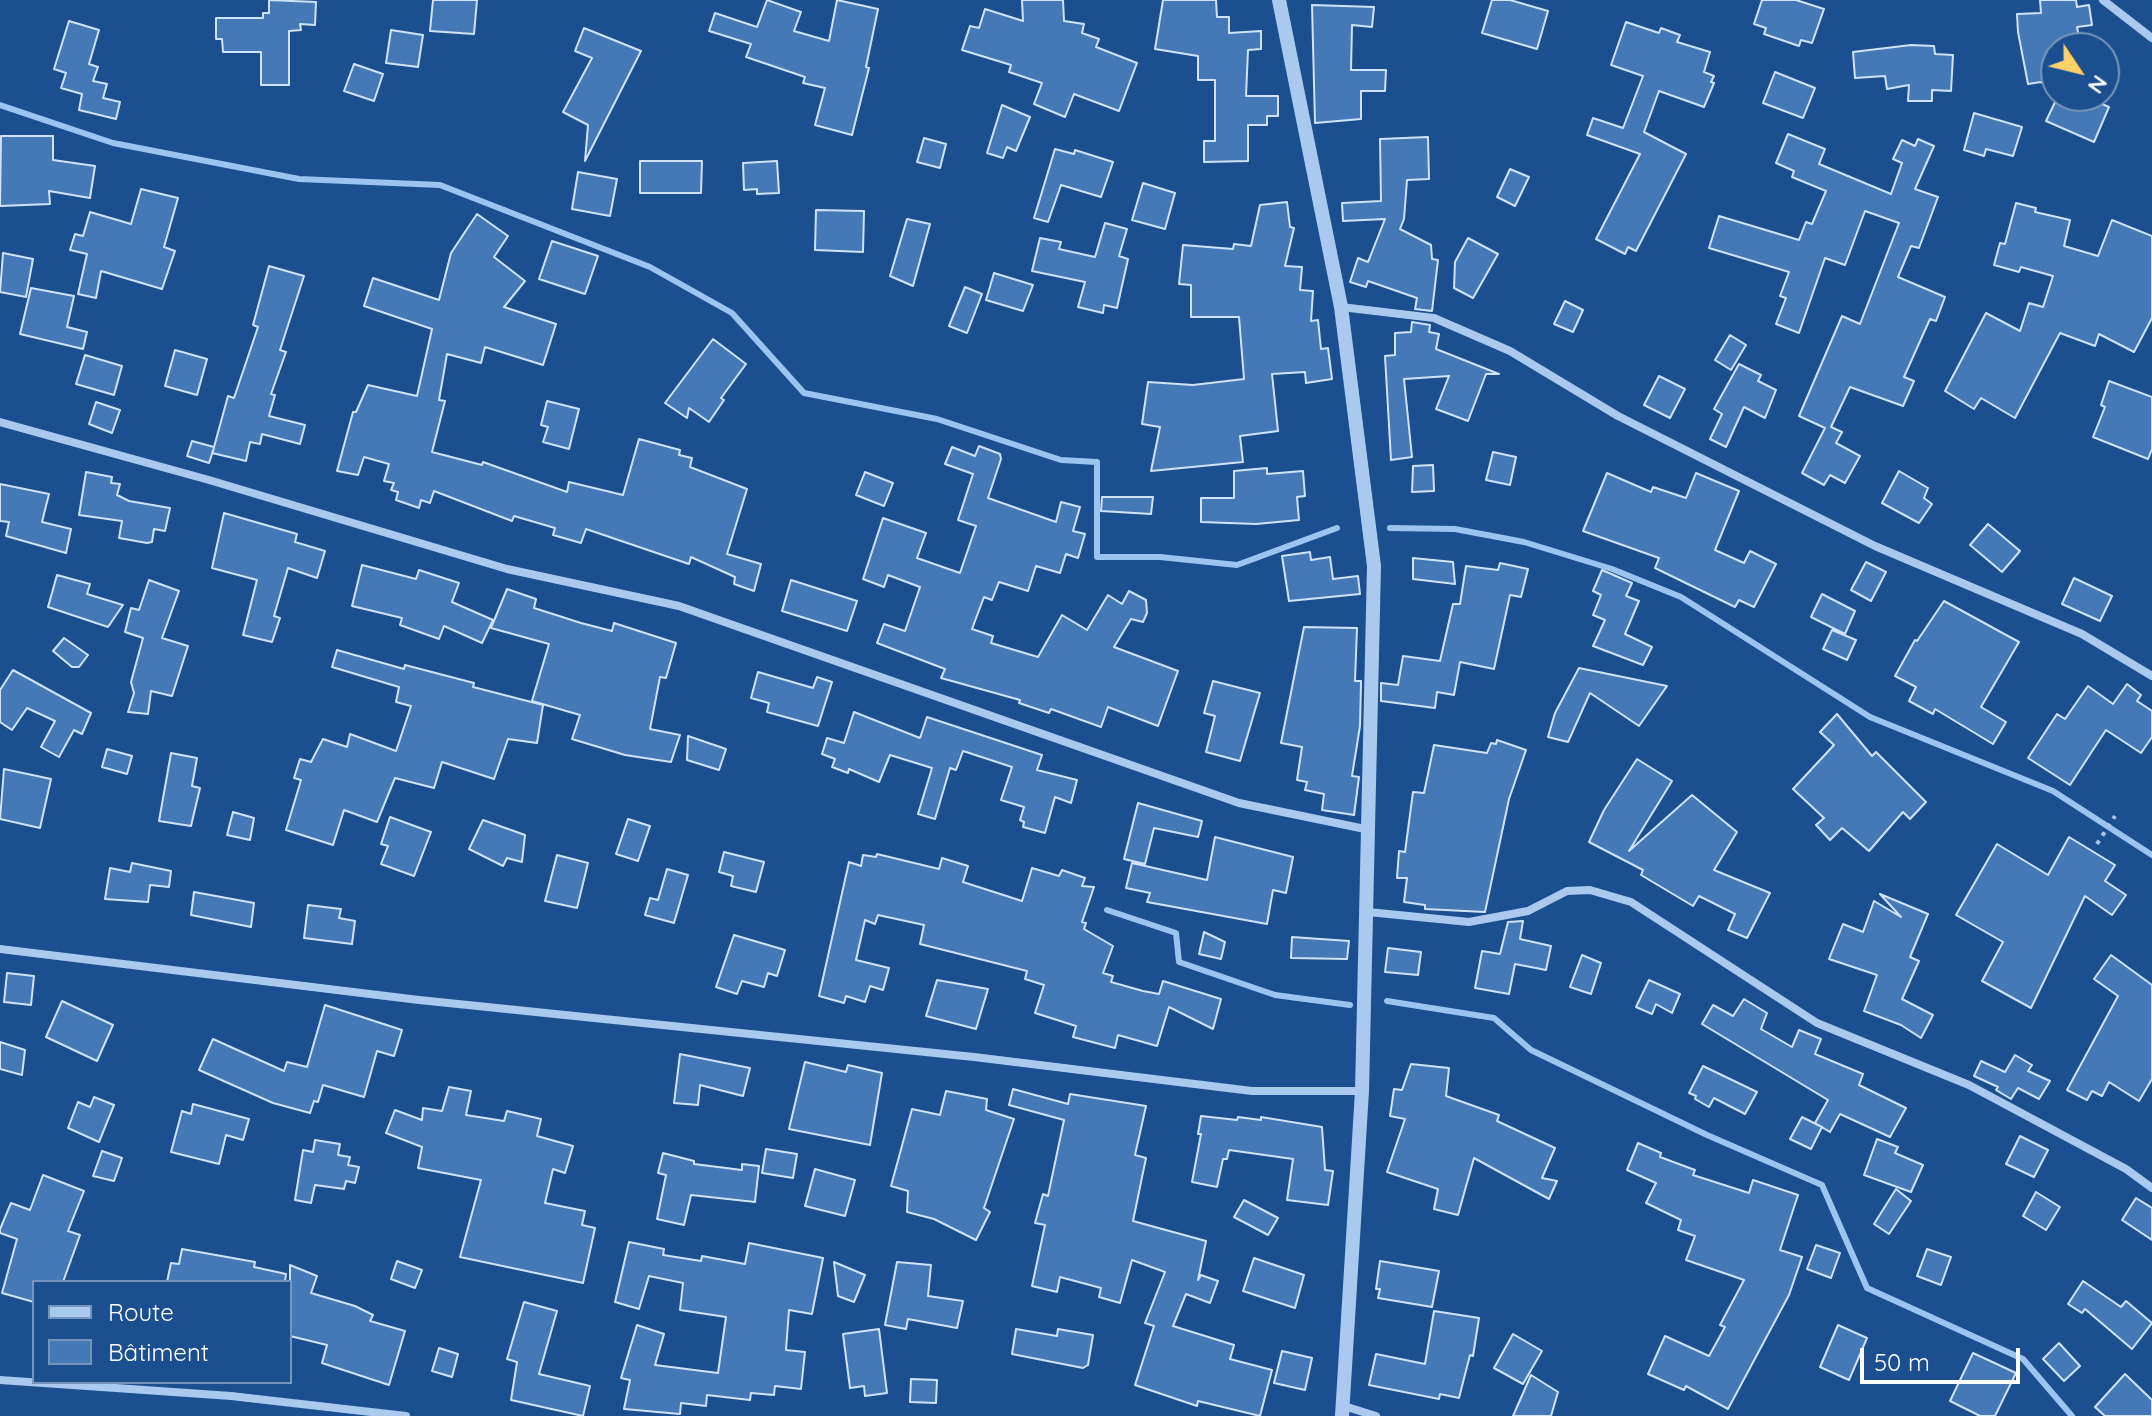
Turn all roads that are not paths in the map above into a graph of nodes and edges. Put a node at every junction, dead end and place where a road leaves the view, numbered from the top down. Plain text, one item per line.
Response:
1 (1279, 0) edge
2 (2103, 0) edge
3 (2152, 38) edge
4 (1341, 307) junction
5 (0, 422) edge
6 (2152, 676) edge
7 (1371, 831) junction
8 (1368, 912) junction
9 (0, 949) edge
10 (1362, 1091) junction
11 (2152, 1188) edge
12 (0, 1380) edge
13 (32, 1382) edge
14 (58, 1384) edge
15 (1343, 1411) edge
16 (406, 1416) edge
17 (1376, 1416) edge

1 - 4 street
2 - 3 street
4 - 6 street
4 - 7 street
5 - 7 street
7 - 8 street
8 - 10 street
8 - 11 street
9 - 10 street
10 - 15 street
12 - 13 street
14 - 16 street
15 - 17 street

